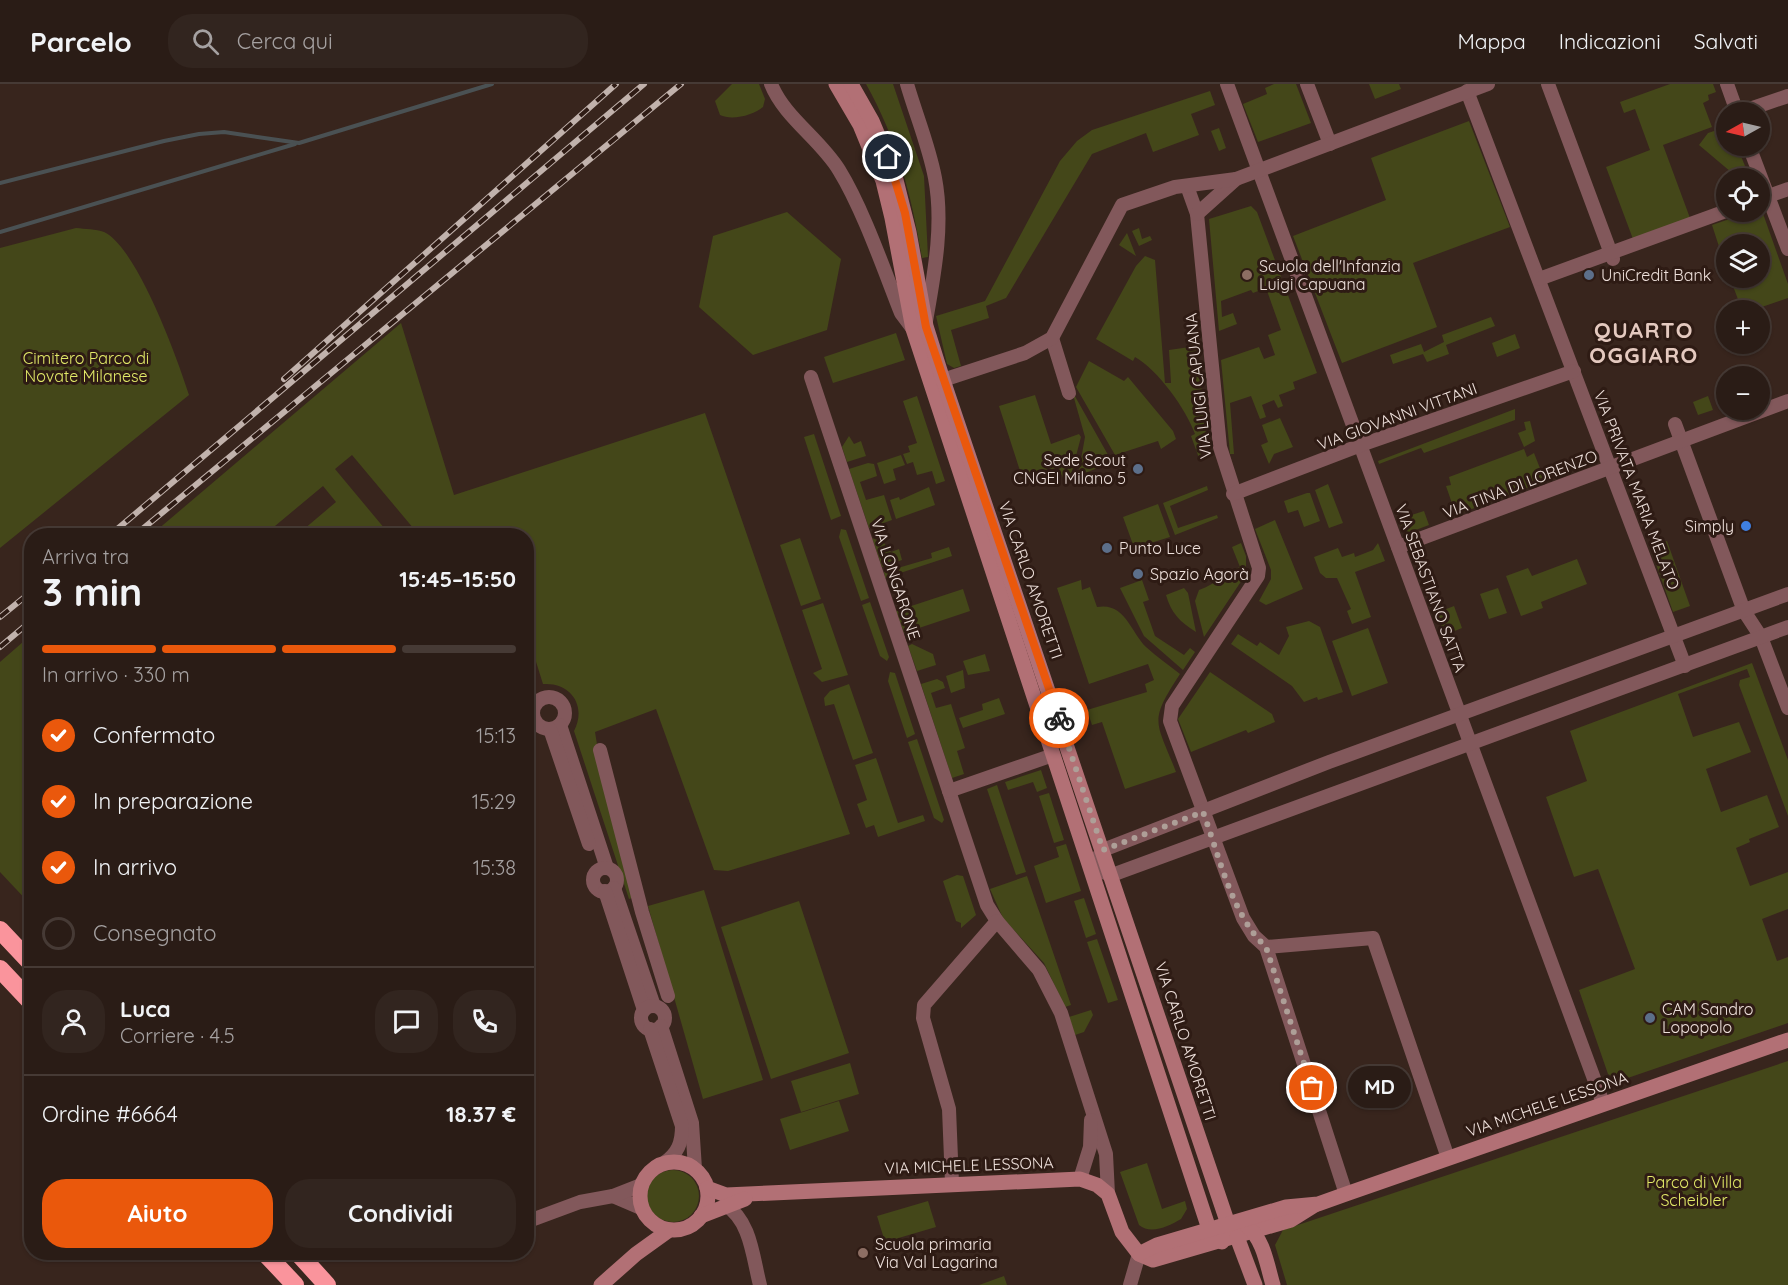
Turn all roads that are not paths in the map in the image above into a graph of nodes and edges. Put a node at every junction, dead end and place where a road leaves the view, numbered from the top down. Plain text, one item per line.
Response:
1 (771, 84) edge
2 (836, 84) edge
3 (851, 84) edge
4 (907, 84) edge
5 (1227, 84) edge
6 (1307, 84) edge
7 (1488, 84) edge
8 (1548, 84) edge
9 (1727, 84) edge
10 (1467, 91) junction
11 (1788, 96) edge
12 (1735, 102) edge
13 (1770, 102) edge
14 (1330, 144) junction
15 (1259, 170) junction
16 (1236, 179) junction
17 (1187, 186) junction
18 (1788, 189) edge
19 (1770, 196) edge
20 (1770, 211) edge
21 (1197, 214) junction
22 (1716, 215) edge
23 (1788, 249) edge
24 (1612, 257) junction
25 (1539, 279) junction
26 (919, 328) junction
27 (1052, 338) junction
28 (1574, 371) junction
29 (811, 377) dead end
30 (943, 380) junction
31 (1070, 393) dead end
32 (1788, 401) edge
33 (1675, 424) dead end
34 (1681, 441) junction
35 (1361, 445) junction
36 (1609, 467) junction
37 (1233, 495) junction
38 (1398, 547) junction
39 (1788, 594) edge
40 (1744, 611) junction
41 (1788, 627) edge
42 (1674, 636) junction
43 (1761, 637) junction
44 (1685, 666) junction
45 (1788, 708) edge
46 (534, 709) edge
47 (1460, 714) junction
48 (534, 722) edge
49 (555, 727) junction
50 (1471, 744) junction
51 (600, 750) dead end
52 (1053, 755) junction
53 (949, 791) junction
54 (1203, 812) junction
55 (1213, 838) junction
56 (1103, 850) junction
57 (1091, 868) junction
58 (1112, 875) junction
59 (609, 890) junction
60 (642, 912) junction
61 (624, 918) junction
62 (997, 921) junction
63 (0, 930) edge
64 (1266, 947) junction
65 (24, 956) edge
66 (0, 969) edge
67 (24, 994) edge
68 (668, 996) dead end
69 (649, 1008) junction
70 (656, 1028) junction
71 (1788, 1040) edge
72 (1091, 1102) junction
73 (1603, 1103) junction
74 (1448, 1158) junction
75 (664, 1163) junction
76 (695, 1169) junction
77 (1080, 1179) junction
78 (952, 1183) junction
79 (641, 1185) junction
80 (707, 1188) junction
81 (759, 1193) junction
82 (1108, 1194) junction
83 (1346, 1194) junction
84 (613, 1196) junction
85 (1318, 1204) junction
86 (725, 1205) junction
87 (644, 1213) junction
88 (700, 1216) junction
89 (534, 1219) edge
90 (1234, 1222) junction
91 (1209, 1229) junction
92 (668, 1231) junction
93 (1254, 1232) junction
94 (1238, 1237) junction
95 (1222, 1242) junction
96 (636, 1254) junction
97 (1139, 1254) junction
98 (272, 1260) edge
99 (304, 1260) edge
100 (295, 1285) edge
101 (327, 1285) edge
102 (600, 1285) edge
103 (760, 1285) edge
104 (1130, 1285) edge
105 (1255, 1285) edge
106 (1274, 1285) edge

1 - 26 street, VIA CARLO AMORETTI
2 - 26 street, VIA CARLO AMORETTI
3 - 26 street, VIA CARLO AMORETTI
4 - 26 street
5 - 15 street, VIA SEBASTIANO SATTA
6 - 14 street
7 - 10 street
8 - 24 street
9 - 12 street
10 - 14 street
10 - 25 street, VIA PRIVATA MARIA MELATO
11 - 13 street
14 - 15 street
15 - 16 street
15 - 35 street, VIA SEBASTIANO SATTA
16 - 17 street
16 - 21 street
17 - 21 street, VIA LUIGI CAPUANA
17 - 27 street
18 - 19 street
20 - 23 street
21 - 37 street, VIA LUIGI CAPUANA
22 - 24 street
24 - 25 street
25 - 28 street, VIA PRIVATA MARIA MELATO
26 - 30 street, VIA CARLO AMORETTI
26 - 52 street, VIA CARLO AMORETTI
27 - 30 street
27 - 31 street
28 - 35 street, VIA GIOVANNI VITTANI
28 - 36 street, VIA PRIVATA MARIA MELATO
29 - 53 street, VIA LONGARONE
30 - 56 street, VIA CARLO AMORETTI
32 - 34 street, VIA TINA DI LORENZO
33 - 34 street
34 - 36 street, VIA TINA DI LORENZO
34 - 40 street
35 - 37 street, VIA GIOVANNI VITTANI
35 - 38 street, VIA SEBASTIANO SATTA
36 - 38 street, VIA TINA DI LORENZO
36 - 42 street, VIA PRIVATA MARIA MELATO
37 - 54 street, VIA LUIGI CAPUANA
38 - 47 street, VIA SEBASTIANO SATTA
39 - 40 street
40 - 42 street
40 - 43 street
41 - 43 street
42 - 44 street, VIA PRIVATA MARIA MELATO
42 - 47 street
43 - 44 street
43 - 45 street
44 - 50 street
46 - 49 street
47 - 50 street, VIA SEBASTIANO SATTA
47 - 54 street
48 - 49 street
49 - 59 street
50 - 55 street
50 - 73 street, VIA SEBASTIANO SATTA
51 - 60 street
52 - 53 street
52 - 57 street, VIA CARLO AMORETTI
53 - 62 street, VIA LONGARONE
54 - 55 street, VIA LUIGI CAPUANA
54 - 56 street
55 - 58 street
55 - 64 street, VIA LUIGI CAPUANA
56 - 57 street
56 - 58 street, VIA CARLO AMORETTI
57 - 58 street
57 - 91 street, VIA CARLO AMORETTI
58 - 90 street, VIA CARLO AMORETTI
59 - 61 street
59 - 69 street
60 - 61 street
60 - 68 street
61 - 69 street
62 - 72 street, VIA LONGARONE
62 - 78 street
63 - 65 highway
64 - 74 street
64 - 83 street
66 - 67 highway
69 - 70 street
69 - 70 street
70 - 75 street
70 - 76 street
71 - 73 street, VIA MICHELE LESSONA
72 - 77 street, VIA LONGARONE
72 - 82 street, VIA LONGARONE
73 - 74 street, VIA MICHELE LESSONA
74 - 83 street, VIA MICHELE LESSONA
75 - 76 street
75 - 79 street
76 - 80 street
77 - 78 street, VIA MICHELE LESSONA
77 - 82 street, VIA MICHELE LESSONA
78 - 81 street, VIA MICHELE LESSONA
79 - 84 street
79 - 87 street
80 - 81 street, VIA MICHELE LESSONA
80 - 88 street
81 - 86 street, VIA MICHELE LESSONA
82 - 97 street
83 - 85 street, VIA MICHELE LESSONA
84 - 87 street
84 - 89 street
85 - 90 street, VIA MICHELE LESSONA
85 - 93 street, VIA MICHELE LESSONA
86 - 88 street, VIA MICHELE LESSONA
86 - 103 street
87 - 92 street
87 - 96 street
88 - 92 street
90 - 91 street, VIA MICHELE LESSONA
90 - 93 street
90 - 94 street
90 - 95 street
91 - 95 street
91 - 97 street, VIA MICHELE LESSONA
92 - 96 street
93 - 94 street, VIA MICHELE LESSONA
93 - 106 street
94 - 95 street, VIA MICHELE LESSONA
94 - 105 street
95 - 97 street, VIA MICHELE LESSONA
96 - 102 street
97 - 104 street
98 - 100 highway
99 - 101 highway

